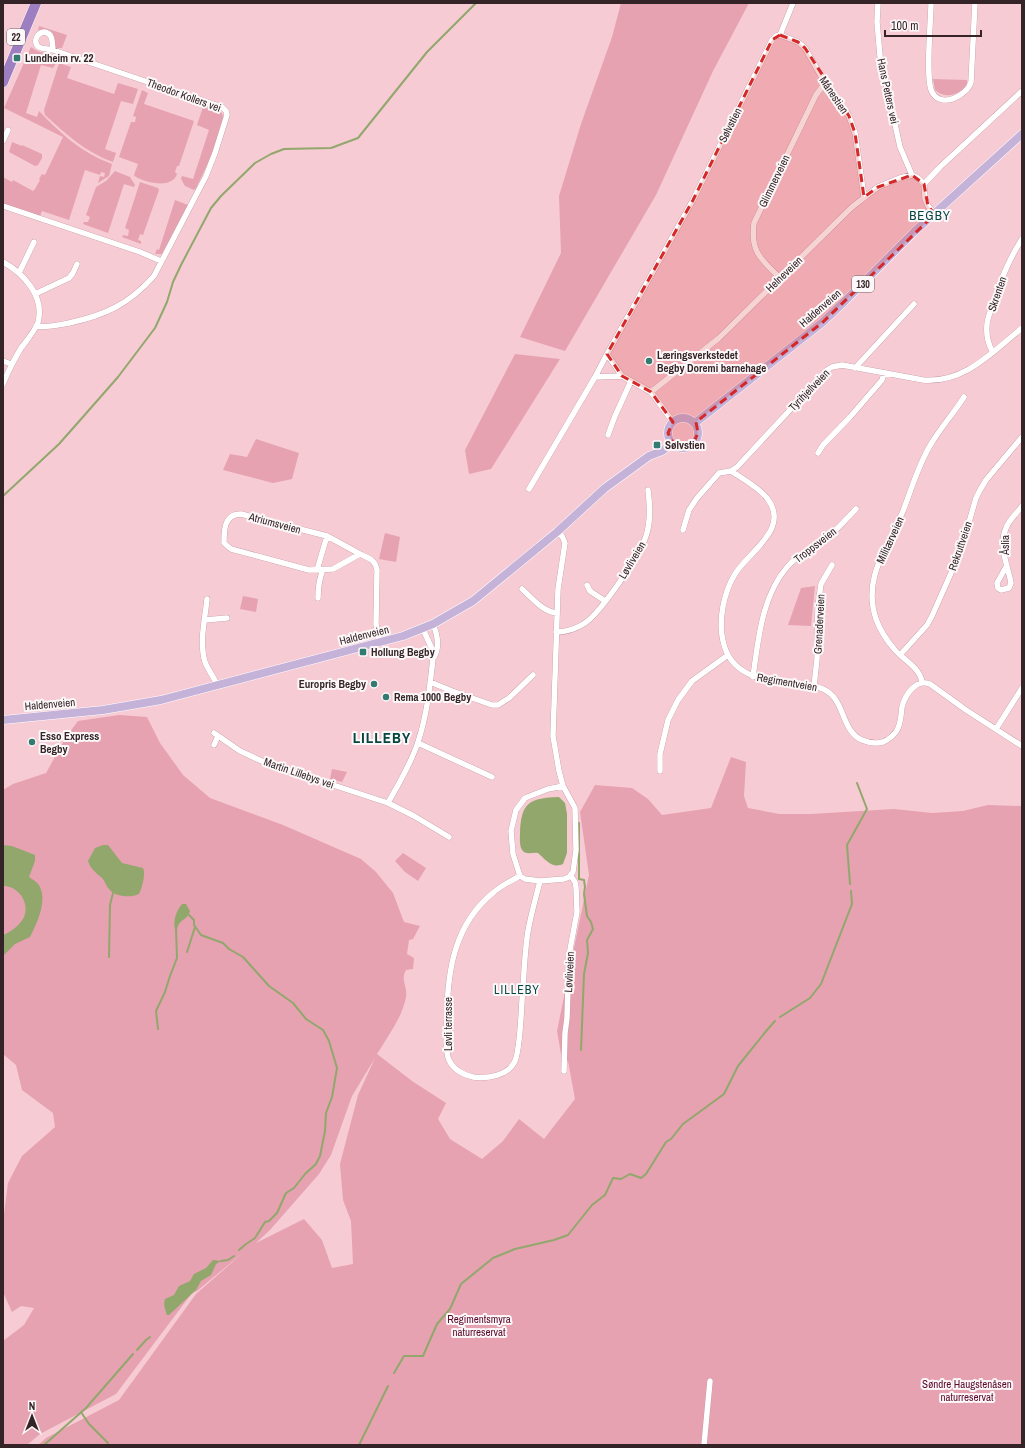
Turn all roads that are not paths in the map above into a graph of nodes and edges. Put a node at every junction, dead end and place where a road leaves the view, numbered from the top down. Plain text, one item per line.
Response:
1 (30, 3) edge
2 (36, 3) edge
3 (793, 3) edge
4 (878, 3) edge
5 (931, 3) edge
6 (975, 3) edge
7 (780, 36) junction
8 (53, 50) dead end
9 (3, 71) edge
10 (3, 82) edge
11 (825, 83) junction
12 (1022, 91) edge
13 (8, 130) dead end
14 (1022, 134) edge
15 (3, 141) edge
16 (912, 175) junction
17 (924, 184) junction
18 (864, 196) junction
19 (3, 206) edge
20 (934, 214) junction
21 (1022, 239) edge
22 (34, 242) dead end
23 (161, 260) junction
24 (3, 262) edge
25 (77, 264) dead end
26 (19, 273) junction
27 (780, 278) junction
28 (35, 294) junction
29 (914, 304) dead end
30 (36, 326) junction
31 (1022, 328) edge
32 (993, 352) junction
33 (607, 354) junction
34 (3, 361) edge
35 (11, 364) junction
36 (855, 368) junction
37 (884, 374) junction
38 (595, 376) junction
39 (622, 376) junction
40 (632, 381) junction
41 (3, 384) edge
42 (651, 392) junction
43 (964, 397) dead end
44 (673, 422) junction
45 (695, 423) junction
46 (608, 435) dead end
47 (1022, 437) edge
48 (673, 443) junction
49 (818, 453) dead end
50 (731, 471) junction
51 (529, 489) dead end
52 (648, 490) dead end
53 (1022, 506) edge
54 (856, 509) dead end
55 (683, 530) dead end
56 (557, 532) junction
57 (327, 536) junction
58 (360, 554) junction
59 (832, 565) dead end
60 (1006, 567) dead end
61 (320, 570) junction
62 (587, 585) dead end
63 (522, 589) dead end
64 (318, 598) dead end
65 (208, 599) dead end
66 (605, 601) junction
67 (556, 613) junction
68 (227, 618) dead end
69 (205, 620) junction
70 (433, 624) junction
71 (423, 629) junction
72 (556, 632) junction
73 (379, 642) junction
74 (728, 655) junction
75 (900, 655) junction
76 (434, 658) junction
77 (534, 675) dead end
78 (753, 677) junction
79 (430, 682) junction
80 (922, 682) junction
81 (217, 685) junction
82 (814, 686) junction
83 (1022, 688) edge
84 (3, 720) edge
85 (996, 729) junction
86 (418, 743) junction
87 (214, 745) dead end
88 (1022, 746) edge
89 (660, 771) dead end
90 (492, 777) dead end
91 (563, 786) junction
92 (388, 803) junction
93 (449, 837) dead end
94 (520, 876) junction
95 (571, 876) junction
96 (540, 881) junction
97 (564, 1071) dead end
98 (710, 1381) dead end
99 (704, 1445) edge

1 - 9 highway, 22
2 - 10 highway, 22
3 - 7 street, Sølvstien
4 - 16 street, Hans Petters vei
5 - 6 street
7 - 11 street, Månestien
7 - 33 street, Sølvstien
8 - 23 street, Theodor Kollers vei
11 - 18 street, Månestien
11 - 27 street, Glimmerveien
12 - 17 street
13 - 15 street
14 - 20 main road, Haldenveien / 130
16 - 17 street
16 - 18 street, Helneveien
17 - 20 street
18 - 27 street, Helneveien
19 - 23 street
20 - 45 main road, Haldenveien / 130
21 - 32 street, Skrenten
22 - 26 street
23 - 30 street, Theodor Kollers vei
24 - 26 street
25 - 28 street
26 - 28 street
27 - 42 street, Helneveien
28 - 30 street
29 - 36 street
30 - 35 street
31 - 32 street, Tyrihjellveien
32 - 37 street, Tyrihjellveien
33 - 38 street, Sølvstien
33 - 39 street
34 - 35 street
35 - 41 street
36 - 37 street, Tyrihjellveien
36 - 50 street, Tyrihjellveien
37 - 49 street
38 - 39 street
38 - 51 street, Sølvstien
39 - 40 street
40 - 42 street
40 - 46 street
42 - 44 street
43 - 75 street, Militærveien
44 - 45 main road
44 - 48 main road
45 - 48 main road
47 - 75 street, Rekruttveien
48 - 56 main road, Haldenveien
50 - 55 street, Tyrihjellveien
50 - 74 street, Regimentveien
52 - 66 street, Løvliveien
53 - 60 street, Åslia
54 - 78 street, Troppsveien
56 - 67 street
56 - 70 main road, Haldenveien
57 - 58 street, Atriumsveien
57 - 61 street
57 - 61 street, Atriumsveien
58 - 61 street, Atriumsveien
58 - 73 street, Atriumsveien
59 - 82 street, Grenaderveien
61 - 64 street
62 - 66 street
63 - 67 street
65 - 69 street
66 - 72 street, Løvliveien
67 - 72 street
68 - 69 street
69 - 81 street
70 - 71 main road, Haldenveien
70 - 76 street
71 - 73 main road, Haldenveien
71 - 76 street
72 - 91 street
73 - 81 main road, Haldenveien
74 - 78 street, Regimentveien
74 - 89 street
75 - 80 street, Militærveien
76 - 79 street
77 - 79 street
78 - 82 street, Regimentveien
79 - 86 street
80 - 82 street, Regimentveien
80 - 85 street
81 - 84 main road, Haldenveien
83 - 85 street
85 - 88 street
86 - 90 street
86 - 92 street
87 - 92 street, Martin Lillebys vei
91 - 94 street
91 - 95 street
92 - 93 street, Martin Lillebys vei
94 - 96 street
94 - 96 street, Løvli terrasse
95 - 96 street
95 - 97 street, Løvliveien
98 - 99 street

